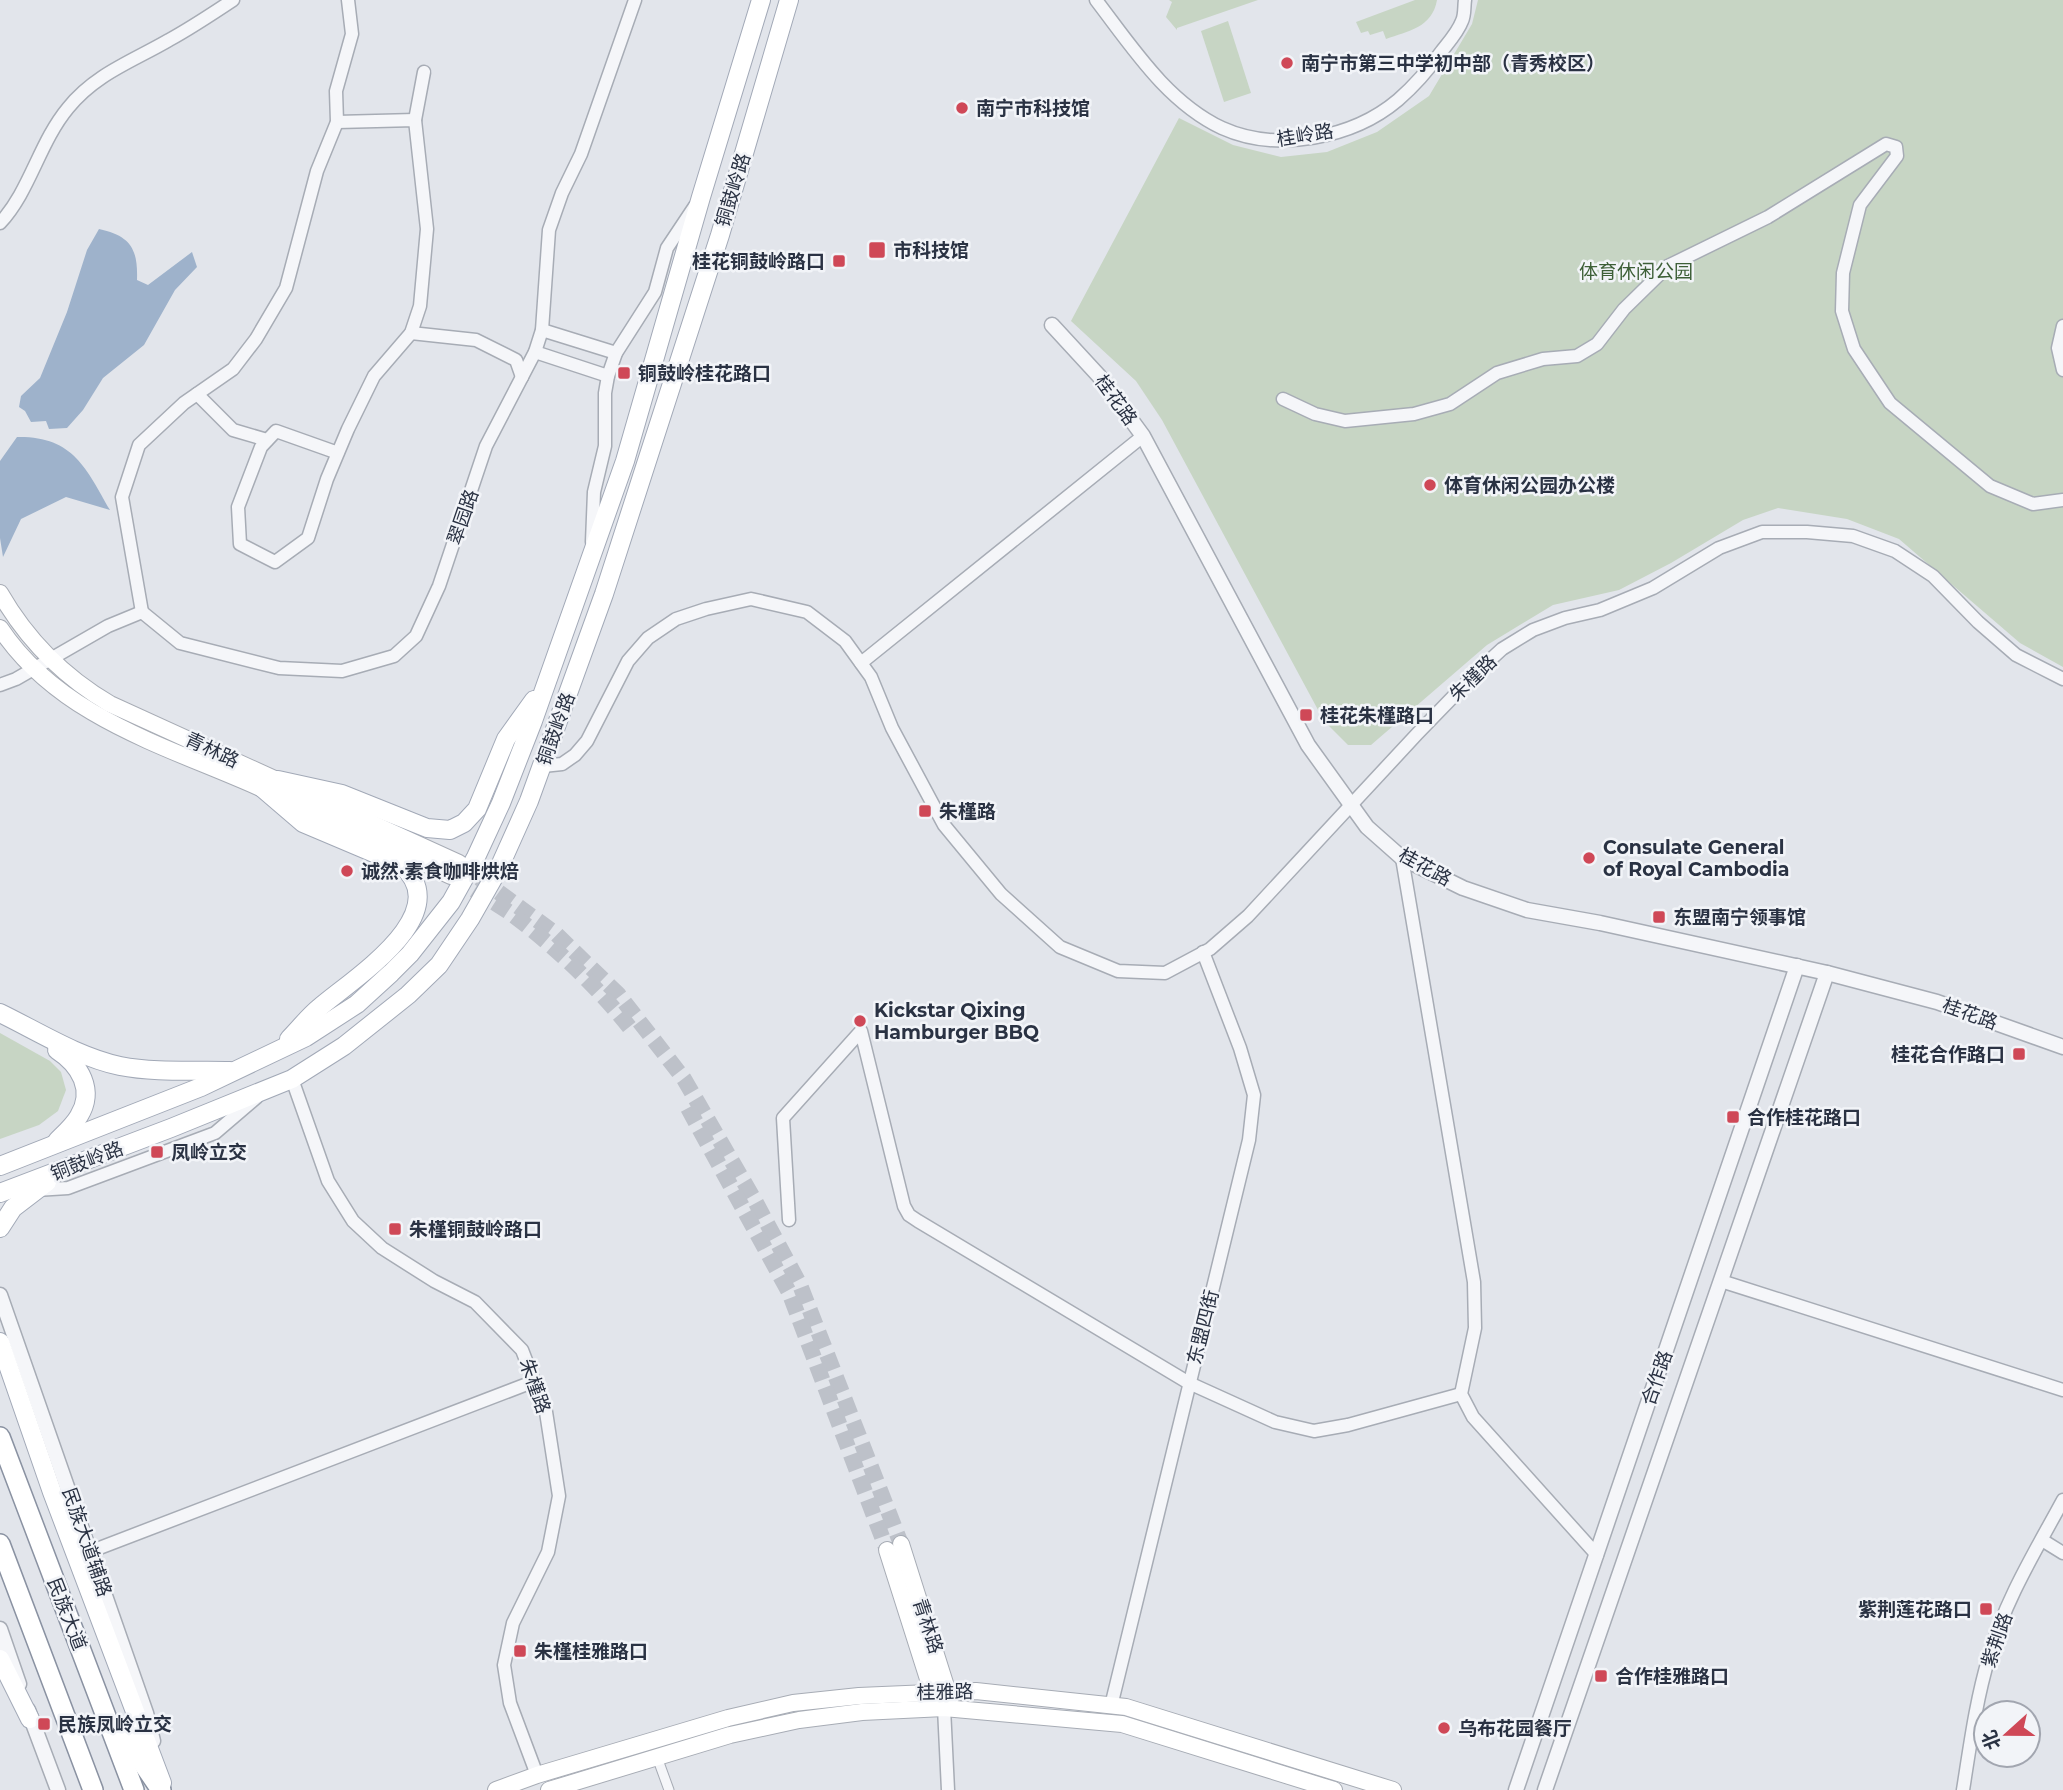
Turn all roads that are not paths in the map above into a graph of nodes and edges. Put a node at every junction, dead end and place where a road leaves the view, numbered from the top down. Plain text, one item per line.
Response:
1 (233, 0) edge
2 (348, 0) edge
3 (635, 0) edge
4 (761, 0) edge
5 (789, 0) edge
6 (1096, 0) edge
7 (1465, 0) edge
8 (424, 72) dead end
9 (415, 120) junction
10 (337, 122) junction
11 (701, 197) junction
12 (0, 223) edge
13 (1052, 325) dead end
14 (2063, 326) edge
15 (542, 330) junction
16 (411, 332) junction
17 (535, 352) junction
18 (616, 353) junction
19 (2063, 370) edge
20 (608, 376) junction
21 (522, 377) junction
22 (197, 394) junction
23 (1283, 399) dead end
24 (1143, 436) junction
25 (267, 440) junction
26 (338, 453) junction
27 (2063, 500) edge
28 (592, 554) junction
29 (0, 593) edge
30 (142, 612) junction
31 (0, 628) edge
32 (51, 659) junction
33 (861, 663) junction
34 (34, 668) junction
35 (2063, 679) edge
36 (546, 683) junction
37 (0, 685) edge
38 (543, 766) junction
39 (278, 780) junction
40 (261, 788) junction
41 (1350, 805) junction
42 (1402, 858) junction
43 (1203, 953) junction
44 (1797, 966) junction
45 (1827, 973) junction
46 (0, 1013) edge
47 (0, 1024) edge
48 (2063, 1048) edge
49 (279, 1049) junction
50 (233, 1071) junction
51 (292, 1079) junction
52 (265, 1090) junction
53 (54, 1145) junction
54 (0, 1166) edge
55 (62, 1170) junction
56 (37, 1190) junction
57 (2, 1193) edge
58 (789, 1220) dead end
59 (1, 1227) edge
60 (1721, 1281) junction
61 (0, 1296) edge
62 (0, 1342) edge
63 (535, 1381) junction
64 (1189, 1383) junction
65 (2063, 1390) edge
66 (1461, 1394) junction
67 (0, 1437) edge
68 (2063, 1500) edge
69 (2042, 1540) junction
70 (0, 1544) edge
71 (894, 1547) tunnel mouth
72 (89, 1552) junction
73 (2063, 1553) edge
74 (1597, 1555) junction
75 (0, 1629) edge
76 (0, 1659) edge
77 (943, 1701) junction
78 (101, 1704) junction
79 (1111, 1706) junction
80 (30, 1719) junction
81 (657, 1757) junction
82 (540, 1783) edge
83 (58, 1790) edge
84 (93, 1790) edge
85 (134, 1790) edge
86 (164, 1790) edge
87 (496, 1790) edge
88 (549, 1790) edge
89 (669, 1790) edge
90 (948, 1790) edge
91 (1334, 1790) edge
92 (1393, 1790) edge
93 (1516, 1790) edge
94 (1545, 1790) edge
95 (1963, 1790) edge

1 - 12 street
2 - 10 street
3 - 15 street, 翠园路
4 - 11 main road, 铜鼓岭路
5 - 38 main road, 铜鼓岭路
6 - 7 street, 桂岭路
8 - 9 street
9 - 10 street
9 - 16 street
10 - 22 street
11 - 18 street
11 - 28 main road, 铜鼓岭路
13 - 24 street, 桂花路
14 - 19 street
15 - 17 street, 翠园路
15 - 18 street
16 - 21 street
16 - 26 street
17 - 20 street
17 - 21 street, 翠园路
18 - 20 street
20 - 28 street
21 - 30 street, 翠园路
22 - 25 street
22 - 30 street
23 - 27 street
24 - 33 street
24 - 41 street, 桂花路
25 - 26 street
25 - 26 street
28 - 36 main road, 铜鼓岭路
29 - 32 main road, 青林路
30 - 32 street
31 - 34 main road, 青林路
32 - 34 street
32 - 39 main road, 青林路
33 - 38 street, 朱槿路
33 - 43 street, 朱槿路
34 - 37 street
34 - 40 main road, 青林路
35 - 41 street, 朱槿路
36 - 39 main road
36 - 49 main road, 铜鼓岭路
38 - 51 main road, 铜鼓岭路
39 - 40 main road, 青林路
40 - 49 main road
41 - 42 street, 桂花路
41 - 43 street, 朱槿路
42 - 44 street, 桂花路
42 - 66 street
43 - 64 street, 东盟四街
44 - 45 street, 桂花路
44 - 74 street, 合作路
45 - 48 street, 桂花路
45 - 60 street
46 - 50 main road
47 - 53 main road
49 - 50 main road, 铜鼓岭路
50 - 53 main road, 铜鼓岭路
51 - 52 main road, 铜鼓岭路
51 - 63 street, 朱槿路
52 - 55 main road, 铜鼓岭路
52 - 56 street
53 - 54 main road, 铜鼓岭路
55 - 56 main road
55 - 57 main road, 铜鼓岭路
56 - 57 street
56 - 59 main road
58 - 64 street
60 - 65 street
60 - 94 street
61 - 72 street, 民族大道辅路
62 - 86 main road
63 - 72 street
63 - 82 street, 朱槿路
64 - 66 street
64 - 79 street, 东盟四街
66 - 74 street
67 - 78 highway, 民族大道
68 - 69 street, 紫荆路
69 - 73 street
69 - 95 street, 紫荆路
70 - 84 highway, 民族大道
71 - 77 main road, 青林路
72 - 86 street, 民族大道辅路
74 - 93 street, 合作路
75 - 80 street
76 - 80 main road
77 - 79 main road, 桂雅路
77 - 81 main road, 桂雅路
77 - 82 main road, 桂雅路
77 - 90 street
77 - 91 main road, 桂雅路
78 - 85 highway, 民族大道
78 - 86 highway
79 - 92 main road, 桂雅路
80 - 83 street
81 - 88 main road, 桂雅路
81 - 89 street
82 - 87 main road, 桂雅路

